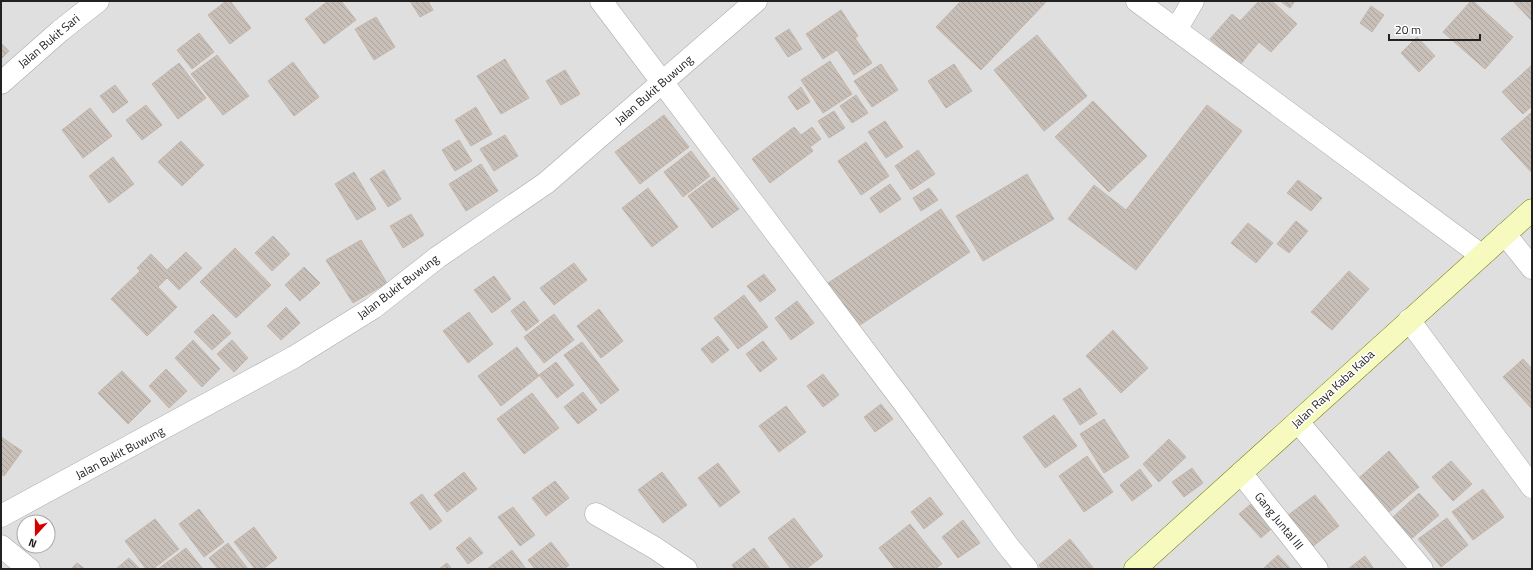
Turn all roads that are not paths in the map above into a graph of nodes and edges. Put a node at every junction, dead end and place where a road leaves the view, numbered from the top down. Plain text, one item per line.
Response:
1 (98, 1) edge
2 (601, 1) edge
3 (756, 1) edge
4 (1137, 1) edge
5 (1193, 1) edge
6 (1176, 30) junction
7 (663, 82) junction
8 (1, 83) edge
9 (1532, 210) edge
10 (1505, 234) junction
11 (1481, 255) junction
12 (1532, 268) edge
13 (1409, 320) junction
14 (1298, 422) junction
15 (1241, 473) junction
16 (1532, 487) edge
17 (596, 514) dead end
18 (1, 516) edge
19 (1, 546) edge
20 (1144, 566) edge
21 (29, 569) edge
22 (686, 569) edge
23 (1027, 569) edge
24 (1317, 569) edge
25 (1422, 569) edge

1 - 8 street, Jalan Bukit Sari
2 - 7 street
3 - 7 street, Jalan Bukit Buwung
4 - 6 street
5 - 6 street
6 - 11 street
7 - 18 street, Jalan Bukit Buwung
7 - 23 street
9 - 10 street, Jalan Raya Kaba Kaba
10 - 11 street, Jalan Raya Kaba Kaba
10 - 12 street
11 - 13 street, Jalan Raya Kaba Kaba
13 - 14 street, Jalan Raya Kaba Kaba
13 - 16 street
14 - 15 street, Jalan Raya Kaba Kaba
14 - 25 street
15 - 20 street, Jalan Raya Kaba Kaba
15 - 24 street, Gang Juntal III
17 - 22 street
19 - 21 street

